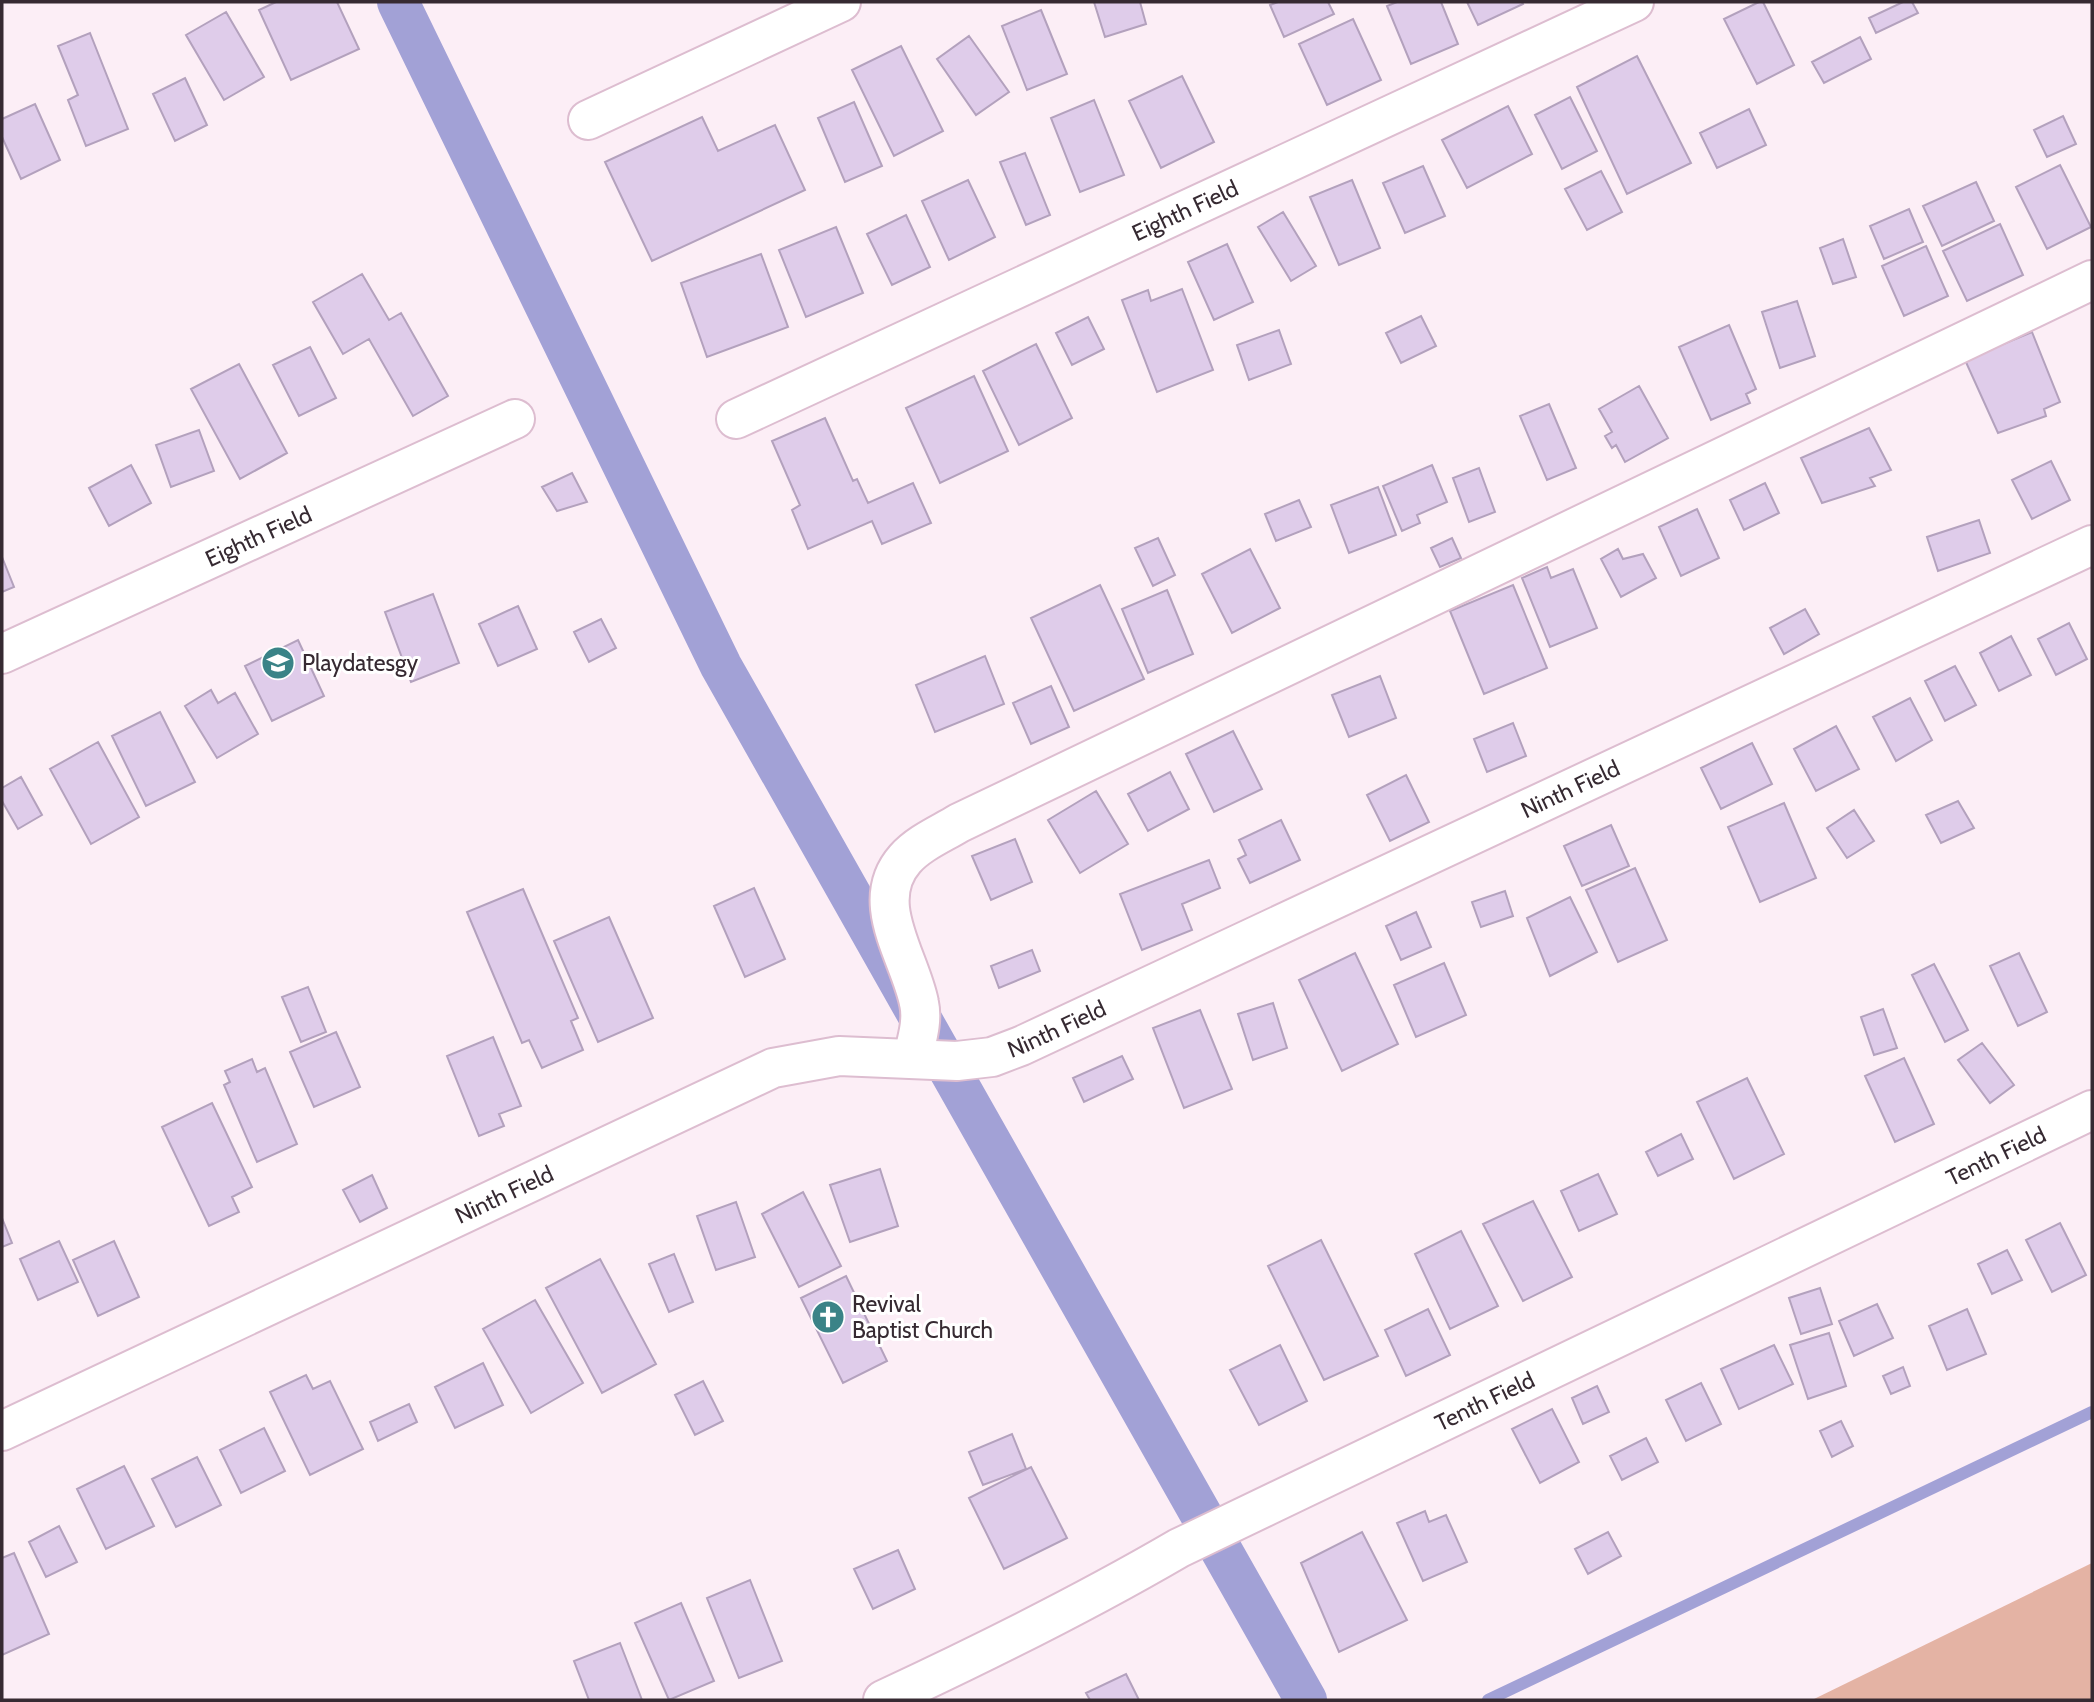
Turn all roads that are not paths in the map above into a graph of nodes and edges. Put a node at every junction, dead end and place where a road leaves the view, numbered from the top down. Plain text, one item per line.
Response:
1 (841, 2) edge
2 (1634, 2) edge
3 (588, 120) dead end
4 (2092, 280) edge
5 (515, 419) dead end
6 (736, 419) dead end
7 (2092, 545) edge
8 (2, 654) edge
9 (913, 1056) junction
10 (2092, 1110) edge
11 (2, 1431) edge
12 (883, 1700) edge

1 - 3 street
2 - 6 street, Eighth Field
4 - 9 street
5 - 8 street, Eighth Field
7 - 9 street, Ninth Field
9 - 11 street, Ninth Field
10 - 12 street, Tenth Field

